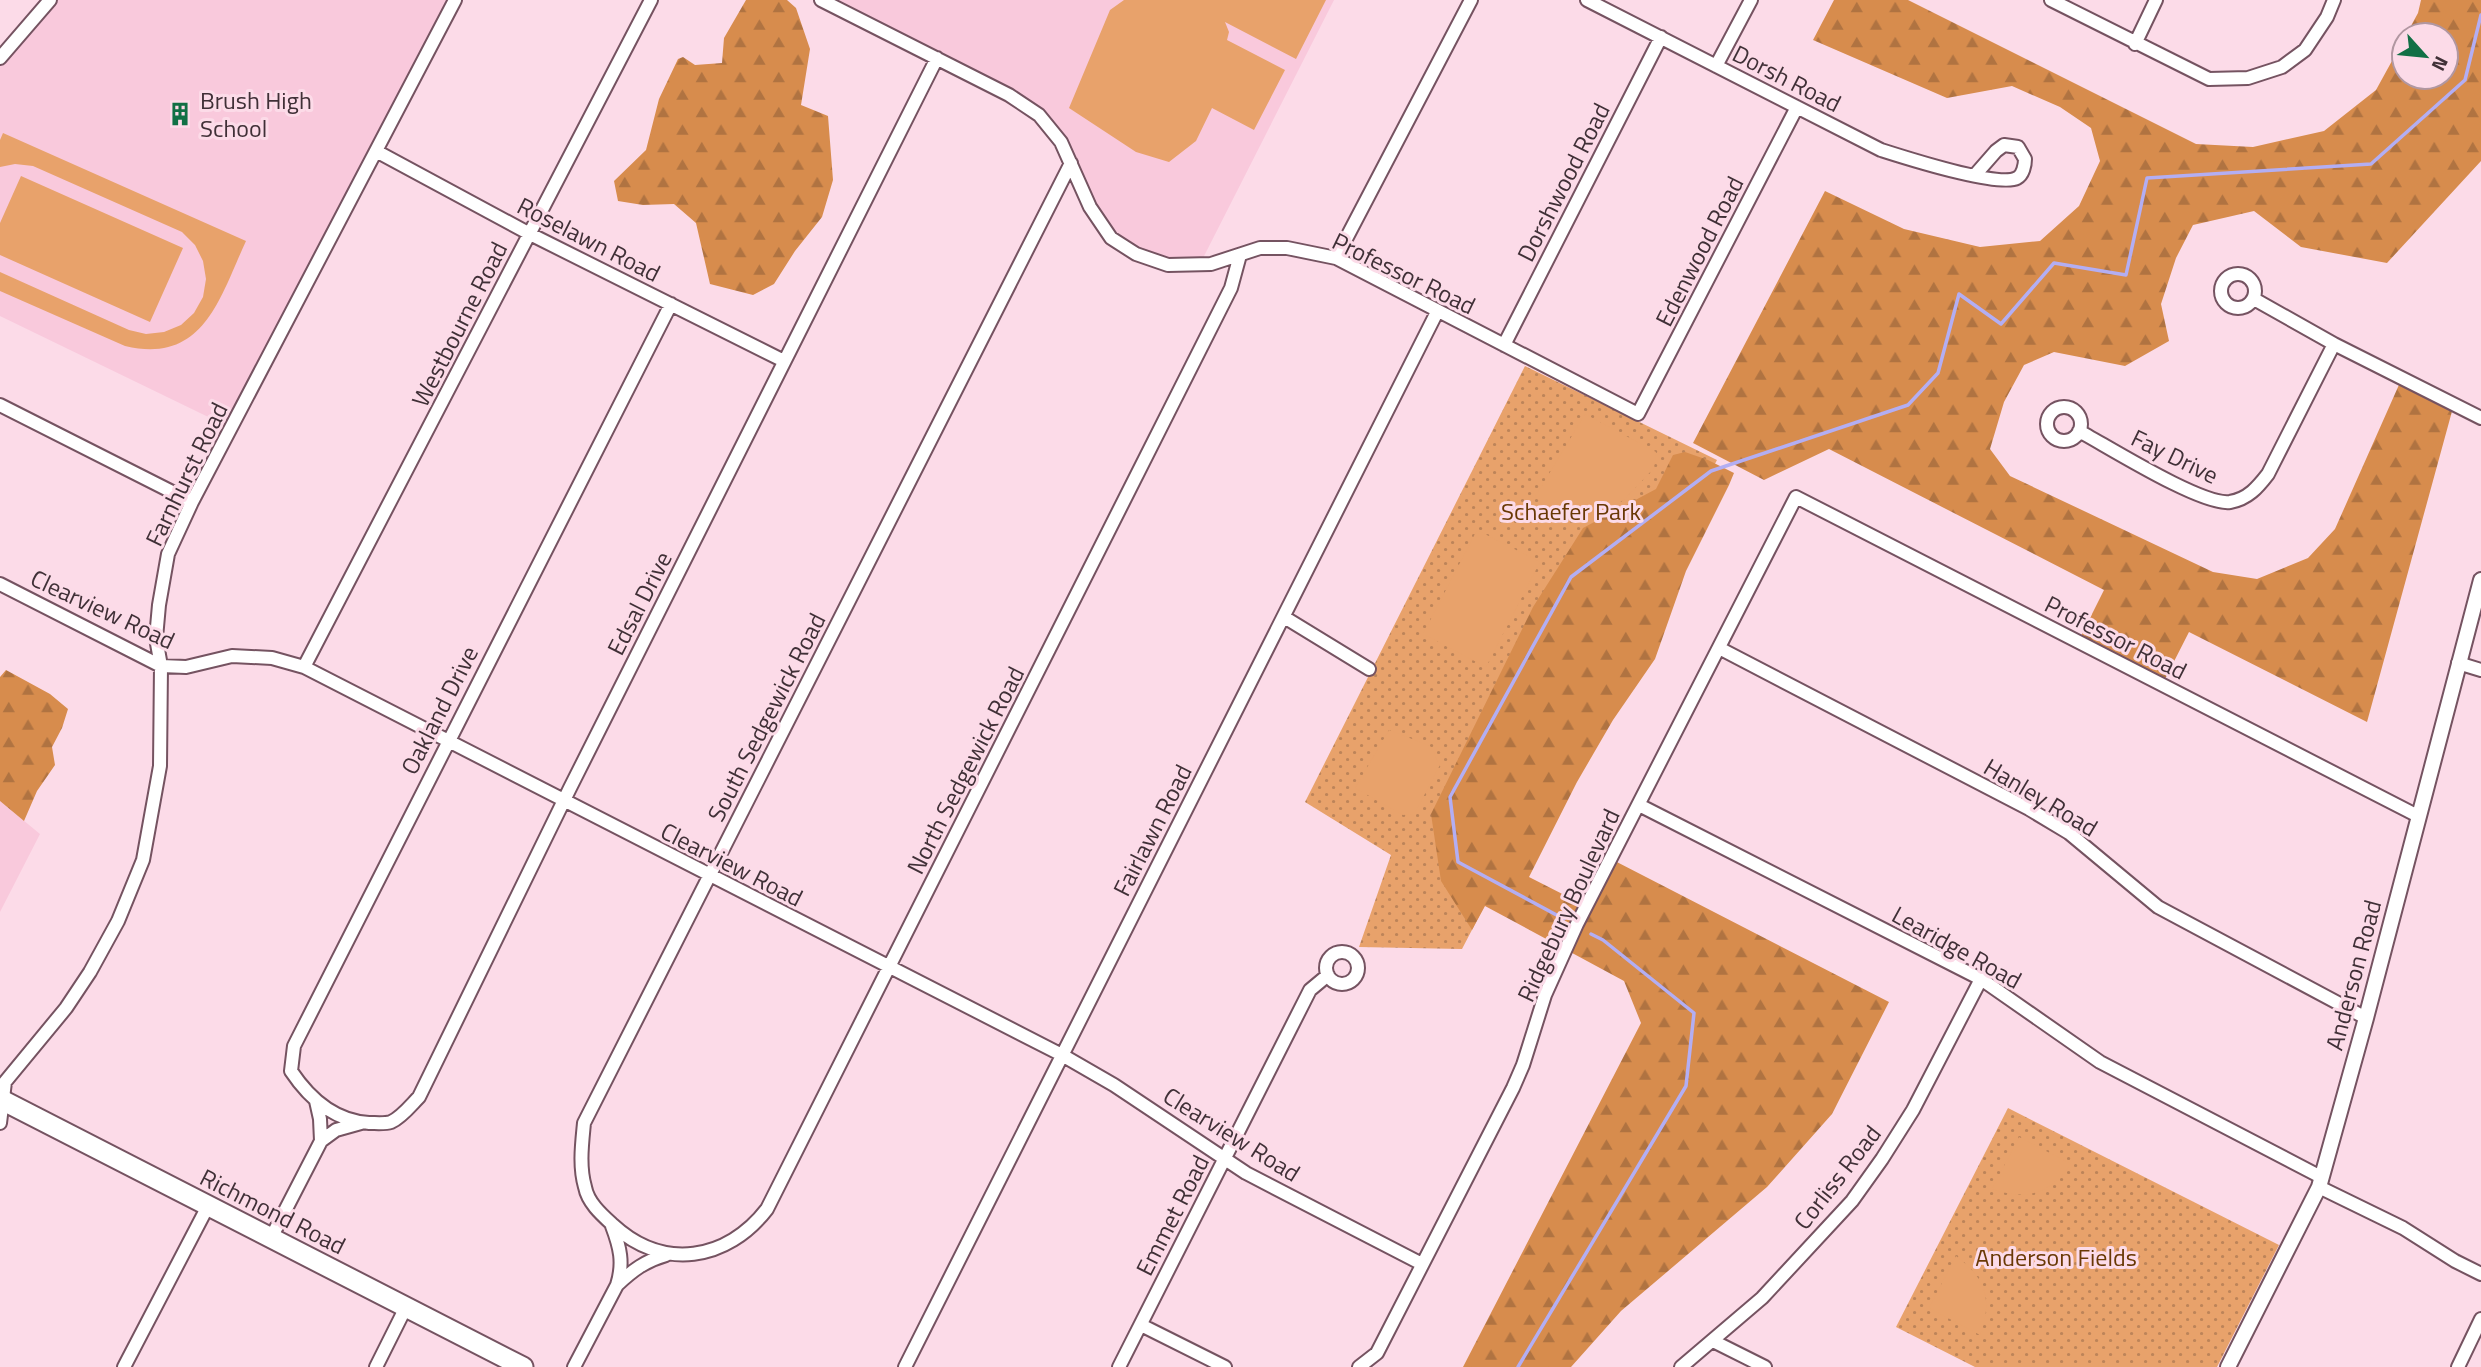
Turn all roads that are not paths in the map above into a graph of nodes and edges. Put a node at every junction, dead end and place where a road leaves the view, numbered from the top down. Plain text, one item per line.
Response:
1 (50, 0) edge
2 (455, 0) edge
3 (651, 0) edge
4 (821, 0) edge
5 (1471, 0) edge
6 (1587, 0) edge
7 (1751, 0) edge
8 (2051, 0) edge
9 (2156, 0) edge
10 (2334, 0) edge
11 (1661, 37) junction
12 (2135, 44) junction
13 (0, 58) edge
14 (937, 58) junction
15 (1716, 66) junction
16 (1797, 107) junction
17 (376, 151) junction
18 (1071, 163) junction
19 (1975, 175) dead end
20 (530, 234) junction
21 (1240, 255) junction
22 (1336, 258) junction
23 (2253, 299) dead end
24 (671, 304) junction
25 (1437, 312) junction
26 (2334, 344) junction
27 (1504, 345) junction
28 (784, 361) junction
29 (0, 405) edge
30 (1639, 414) joint
31 (2481, 418) edge
32 (2079, 431) dead end
33 (1796, 497) joint
34 (192, 502) junction
35 (2481, 580) edge
36 (0, 584) edge
37 (1284, 617) junction
38 (1720, 648) junction
39 (2458, 663) junction
40 (161, 666) junction
41 (304, 667) junction
42 (1369, 670) dead end
43 (2481, 670) edge
44 (447, 741) junction
45 (564, 801) junction
46 (1639, 805) junction
47 (2418, 816) junction
48 (709, 875) junction
49 (889, 967) junction
50 (1328, 975) dead end
51 (1981, 979) junction
52 (2366, 1018) junction
53 (1062, 1055) junction
54 (1, 1100) edge
55 (316, 1101) junction
56 (348, 1119) joint
57 (362, 1122) junction
58 (0, 1123) edge
59 (321, 1141) junction
60 (1224, 1158) junction
61 (2320, 1182) junction
62 (208, 1206) junction
63 (610, 1223) junction
64 (271, 1238) junction
65 (674, 1255) junction
66 (1422, 1264) junction
67 (2481, 1274) edge
68 (617, 1285) junction
69 (406, 1307) junction
70 (2481, 1319) edge
71 (1141, 1325) junction
72 (1713, 1341) junction
73 (124, 1367) edge
74 (376, 1367) edge
75 (523, 1367) edge
76 (574, 1367) edge
77 (905, 1367) edge
78 (1119, 1367) edge
79 (1225, 1367) edge
80 (1359, 1367) edge
81 (1681, 1367) edge
82 (1765, 1367) edge
83 (2228, 1367) edge
84 (2458, 1367) edge

1 - 13 street
2 - 17 street, Farnhurst Road
3 - 20 street, Westbourne Road
4 - 14 street, Professor Road
5 - 22 street
6 - 11 street, Dorsh Road
7 - 15 street
8 - 12 street
9 - 12 street
10 - 12 street
11 - 15 street, Dorsh Road
11 - 27 street, Dorshwood Road
14 - 18 street, Professor Road
14 - 28 street, Edsal Drive
15 - 16 street, Dorsh Road
16 - 19 street, Dorsh Road
16 - 30 street, Edenwood Road
17 - 20 street, Roselawn Road
17 - 34 street, Farnhurst Road
18 - 21 street, Professor Road
18 - 48 street, South Sedgewick Road
20 - 24 street, Roselawn Road
20 - 41 street, Westbourne Road
21 - 22 street, Professor Road
21 - 49 street, North Sedgewick Road
22 - 25 street, Professor Road
23 - 26 street
24 - 28 street, Roselawn Road
24 - 44 street, Oakland Drive
25 - 27 street, Professor Road
25 - 37 street, Fairlawn Road
26 - 31 street
26 - 32 street, Fay Drive
27 - 30 street, Professor Road
28 - 45 street, Edsal Drive
29 - 34 street
33 - 38 street, Ridgebury Boulevard
33 - 47 street, Professor Road
34 - 40 street, Farnhurst Road
35 - 39 street, Anderson Road
36 - 40 street, Clearview Road
37 - 42 street
37 - 53 street, Fairlawn Road
38 - 46 street, Ridgebury Boulevard
38 - 52 street, Hanley Road
39 - 43 street
39 - 47 street, Anderson Road
40 - 41 street, Clearview Road
40 - 54 street, Farnhurst Road
41 - 44 street, Clearview Road
44 - 45 street, Clearview Road
44 - 55 street, Oakland Drive
45 - 48 street, Clearview Road
45 - 57 street, Edsal Drive
46 - 51 street, Learidge Road
46 - 66 street, Ridgebury Boulevard
47 - 52 street, Anderson Road
48 - 49 street, Clearview Road
48 - 63 street, South Sedgewick Road
49 - 53 street, Clearview Road
49 - 65 street, North Sedgewick Road
50 - 60 street, Emmet Road
51 - 61 street, Learidge Road
51 - 72 street, Corliss Road
52 - 61 street, Anderson Road
53 - 60 street, Clearview Road
53 - 77 street, Fairlawn Road
54 - 58 street, Farnhurst Road
54 - 62 main road, Richmond Road
55 - 56 street, Oakland Drive
55 - 59 street
56 - 57 street, Edsal Drive
57 - 59 street
59 - 64 street
60 - 66 street, Clearview Road
60 - 71 street, Emmet Road
61 - 67 street, Learidge Road
61 - 83 street, Anderson Road
62 - 64 main road, Richmond Road
62 - 73 street
63 - 65 street, South Sedgewick Road
63 - 68 street
64 - 69 main road, Richmond Road
65 - 68 street, North Sedgewick Road
66 - 80 street, Ridgebury Boulevard
68 - 76 street
69 - 74 street
69 - 75 main road, Richmond Road
70 - 84 street
71 - 78 street, Emmet Road
71 - 79 street
72 - 81 street, Corliss Road
72 - 82 street

